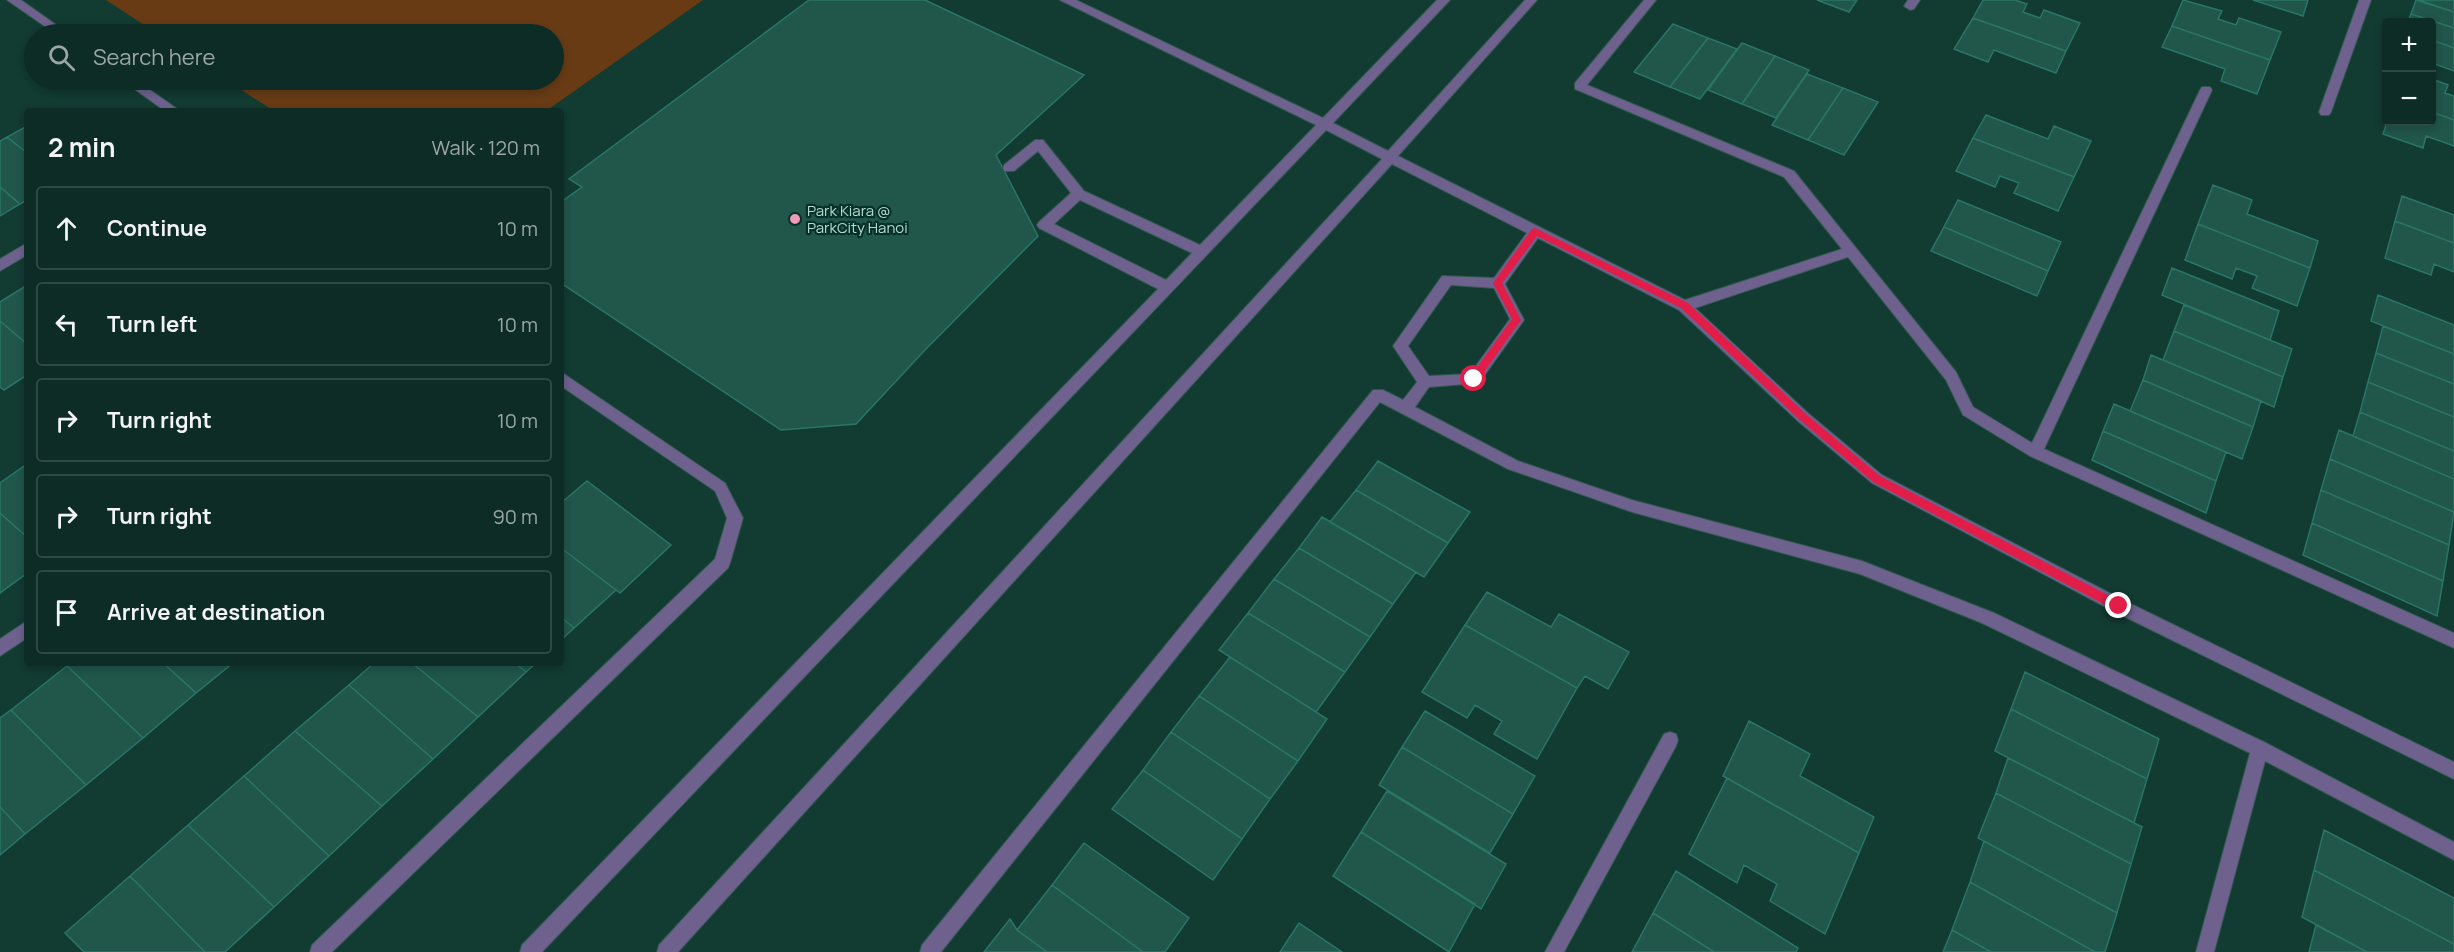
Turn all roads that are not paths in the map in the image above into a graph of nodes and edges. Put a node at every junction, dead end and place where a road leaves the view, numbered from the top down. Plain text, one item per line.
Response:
1 (13, 0) edge
2 (1066, 0) edge
3 (1444, 0) edge
4 (1531, 0) edge
5 (1650, 0) edge
6 (2365, 0) edge
7 (48, 24) edge
8 (143, 90) edge
9 (2206, 90) dead end
10 (170, 108) edge
11 (2325, 112) dead end
12 (1324, 124) junction
13 (1390, 158) junction
14 (1010, 168) dead end
15 (1079, 194) junction
16 (1535, 232) junction
17 (24, 250) edge
18 (1851, 251) junction
19 (1202, 252) junction
20 (0, 266) edge
21 (1498, 283) junction
22 (1167, 287) junction
23 (1684, 306) junction
24 (564, 380) edge
25 (1425, 382) junction
26 (1406, 409) junction
27 (2035, 452) junction
28 (24, 630) edge
29 (2454, 640) edge
30 (0, 649) edge
31 (1670, 740) dead end
32 (2260, 748) junction
33 (2454, 771) edge
34 (2454, 851) edge
35 (319, 952) edge
36 (529, 952) edge
37 (666, 952) edge
38 (929, 952) edge
39 (1554, 952) edge
40 (2205, 952) edge

1 - 7 street
2 - 12 street
3 - 12 street
4 - 13 street
5 - 18 street
6 - 11 street
8 - 10 street
9 - 27 street
12 - 13 street
12 - 19 street
13 - 16 street
13 - 37 street
14 - 15 street
15 - 19 street
15 - 22 street
16 - 21 street
16 - 23 street
17 - 20 street
18 - 23 street
18 - 27 street
19 - 22 street
21 - 25 street
21 - 25 street
22 - 36 street
23 - 33 street
24 - 35 street
25 - 26 street
26 - 32 street
26 - 38 street
27 - 29 street
28 - 30 street
31 - 39 street
32 - 34 street
32 - 40 street

